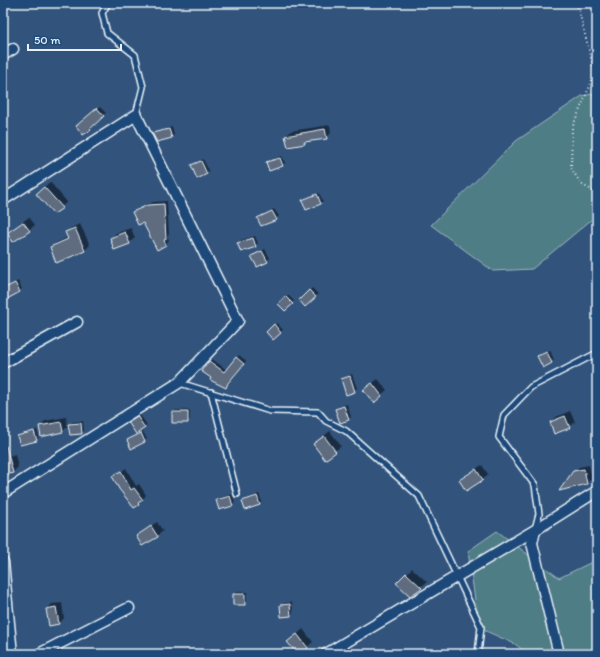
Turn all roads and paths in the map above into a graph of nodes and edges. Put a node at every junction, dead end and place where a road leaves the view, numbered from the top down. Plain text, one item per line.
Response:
1 (108, 3) edge
2 (577, 3) edge
3 (13, 49) dead end
4 (3, 55) edge
5 (596, 75) edge
6 (136, 114) junction
7 (597, 193) edge
8 (3, 200) edge
9 (77, 322) dead end
10 (597, 353) edge
11 (3, 363) edge
12 (180, 382) junction
13 (210, 392) junction
14 (597, 491) edge
15 (3, 493) edge
16 (237, 494) dead end
17 (535, 530) junction
18 (3, 562) edge
19 (457, 576) junction
20 (129, 608) dead end
21 (12, 654) edge
22 (39, 654) edge
23 (326, 654) edge
24 (478, 654) edge
25 (560, 654) edge

1 - 6 lane
2 - 5 path
3 - 4 street
5 - 7 path
6 - 8 street
6 - 12 street
9 - 11 street
10 - 17 lane
12 - 13 lane
12 - 15 street
13 - 16 lane
13 - 19 lane
14 - 17 street
17 - 19 street
17 - 25 street
18 - 21 street
19 - 23 street
19 - 24 lane
20 - 22 street

